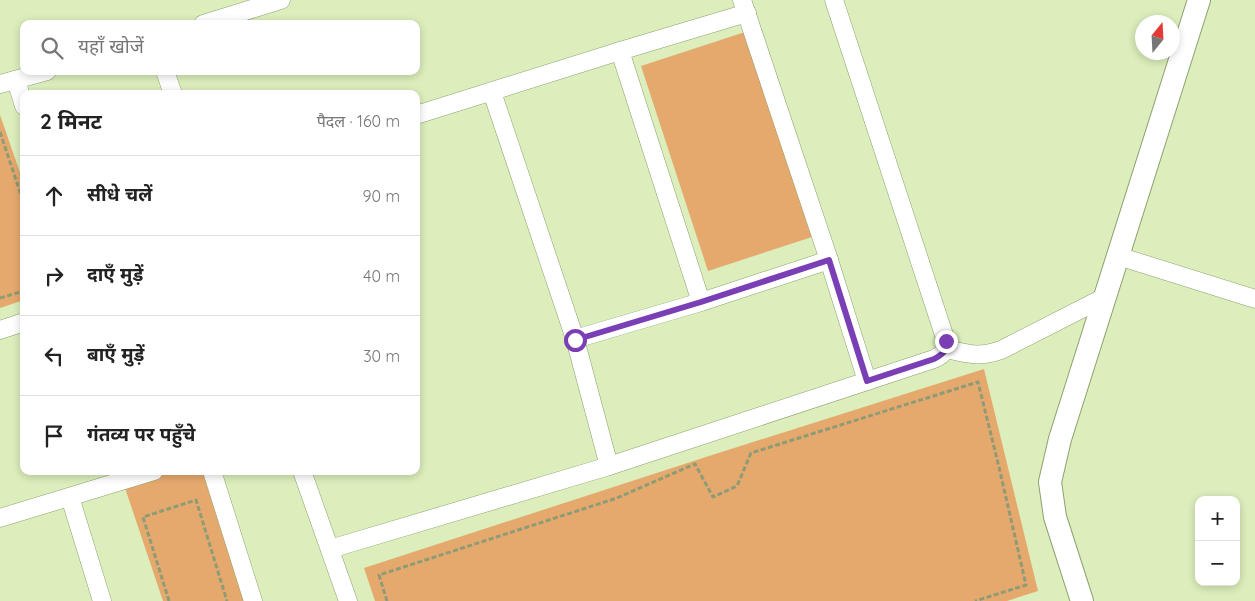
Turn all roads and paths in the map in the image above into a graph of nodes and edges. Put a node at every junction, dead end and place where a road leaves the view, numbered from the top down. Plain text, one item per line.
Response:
1 (281, 0) edge
2 (834, 0) edge
3 (1199, 0) edge
4 (745, 6) edge
5 (217, 20) edge
6 (620, 51) junction
7 (33, 75) edge
8 (166, 75) edge
9 (8, 82) edge
10 (172, 90) edge
11 (492, 92) junction
12 (20, 100) edge
13 (420, 114) edge
14 (0, 132) edge
15 (20, 192) edge
16 (1118, 256) junction
17 (829, 260) junction
18 (20, 292) edge
19 (1105, 296) junction
20 (0, 298) edge
21 (1255, 300) edge
22 (701, 302) junction
23 (20, 323) edge
24 (0, 330) edge
25 (575, 340) junction
26 (946, 349) junction
27 (867, 381) junction
28 (609, 466) junction
29 (138, 475) edge
30 (213, 475) edge
31 (303, 475) edge
32 (70, 497) junction
33 (0, 518) edge
34 (330, 549) junction
35 (102, 601) edge
36 (169, 601) edge
37 (227, 601) edge
38 (253, 601) edge
39 (348, 601) edge
40 (387, 601) edge
41 (975, 601) edge
42 (1082, 601) edge

1 - 5 street
2 - 26 street
3 - 16 street
4 - 6 street
4 - 17 street
6 - 11 street
6 - 22 street
7 - 9 street
8 - 10 street
9 - 12 street
11 - 13 street
11 - 25 street
14 - 15 path
16 - 19 street
16 - 21 street
17 - 22 street
17 - 27 street
18 - 20 path
19 - 26 street
19 - 42 street
22 - 25 street
23 - 24 street
25 - 28 street
26 - 27 street
27 - 28 street
28 - 34 street
29 - 32 street
30 - 38 street
31 - 34 street
32 - 33 street
32 - 35 street
34 - 39 street
36 - 37 path
40 - 41 path

